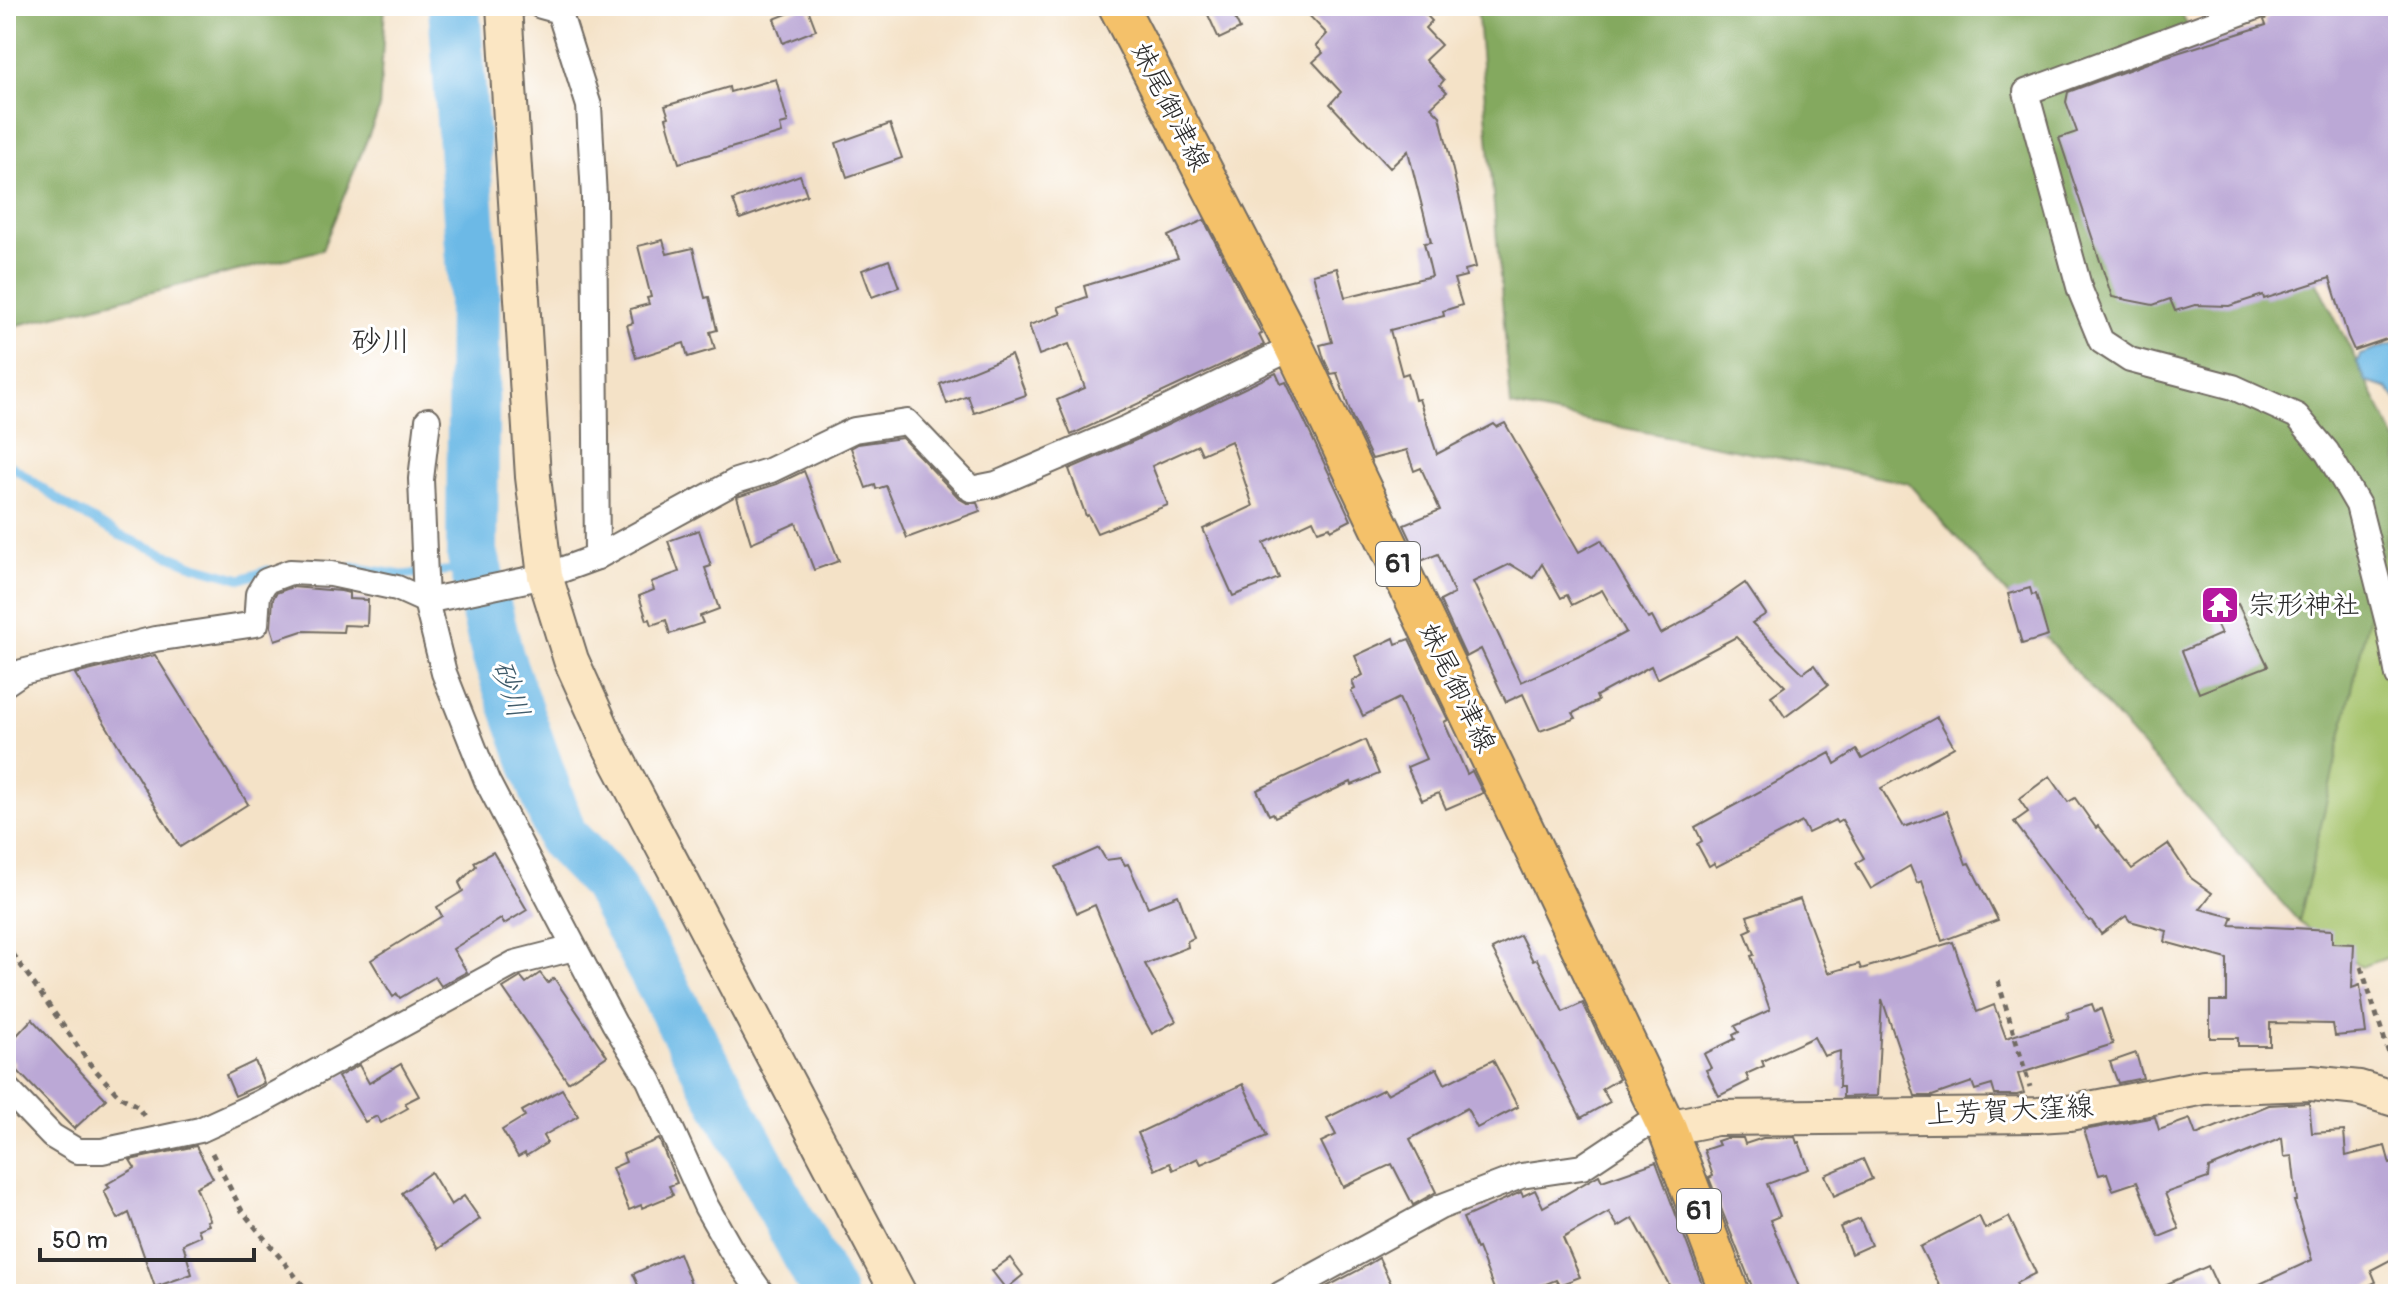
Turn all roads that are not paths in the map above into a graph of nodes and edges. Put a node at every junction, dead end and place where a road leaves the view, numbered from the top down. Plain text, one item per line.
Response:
1 (504, 6) edge
2 (541, 6) edge
3 (1118, 6) edge
4 (2259, 6) edge
5 (1294, 347) junction
6 (428, 420) dead end
7 (597, 557) junction
8 (536, 578) junction
9 (428, 587) junction
10 (2398, 676) edge
11 (6, 683) edge
12 (574, 948) junction
13 (2396, 1084) edge
14 (6, 1088) edge
15 (1667, 1128) junction
16 (762, 1294) edge
17 (899, 1294) edge
18 (1281, 1294) edge
19 (1730, 1294) edge

1 - 8 street
2 - 7 street
3 - 5 main road, 妹尾御津線 / 61
4 - 10 street
5 - 7 street
5 - 15 main road, 妹尾御津線 / 61
6 - 9 street
7 - 8 street
8 - 9 street
8 - 17 street
9 - 11 street
9 - 12 street
12 - 14 street
12 - 16 street
13 - 15 street, 上芳賀大窪線
15 - 18 street
15 - 19 main road, 妹尾御津線 / 61

